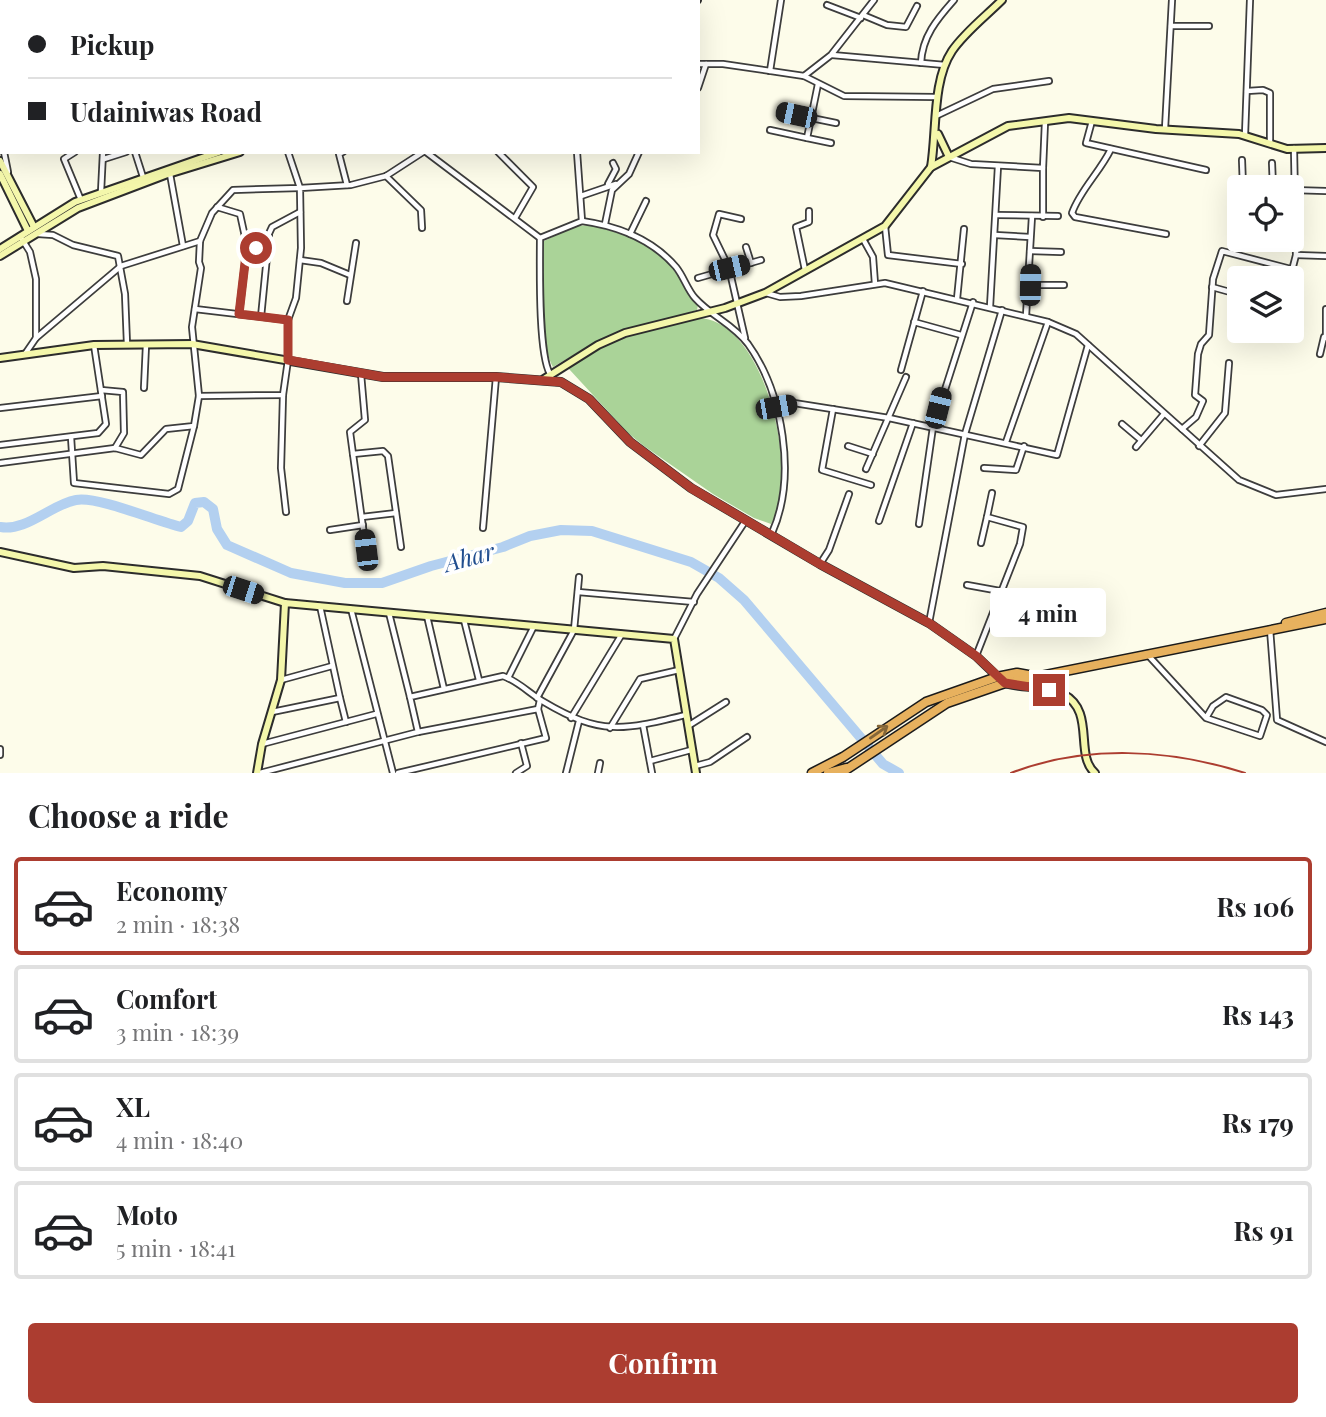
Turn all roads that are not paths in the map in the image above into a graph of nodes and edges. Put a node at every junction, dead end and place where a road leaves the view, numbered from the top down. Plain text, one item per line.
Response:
1 (781, 0) edge
2 (874, 0) edge
3 (954, 0) edge
4 (1002, 0) edge
5 (1172, 0) edge
6 (1250, 0) edge
7 (827, 5) dead end
8 (917, 6) dead end
9 (862, 16) junction
10 (1171, 26) junction
11 (1209, 26) dead end
12 (831, 55) junction
13 (921, 63) junction
14 (700, 64) edge
15 (706, 64) junction
16 (946, 65) junction
17 (770, 71) junction
18 (804, 76) junction
19 (1049, 81) dead end
20 (700, 82) edge
21 (818, 83) junction
22 (1247, 90) junction
23 (936, 97) junction
24 (782, 112) dead end
25 (936, 116) junction
26 (811, 118) junction
27 (1045, 120) junction
28 (1092, 121) junction
29 (836, 123) dead end
30 (770, 130) dead end
31 (1165, 130) junction
32 (937, 132) junction
33 (1245, 135) junction
34 (807, 138) junction
35 (1270, 142) junction
36 (831, 143) dead end
37 (1294, 148) junction
38 (1326, 148) edge
39 (1111, 149) junction
40 (72, 154) edge
41 (103, 154) edge
42 (120, 154) edge
43 (136, 154) edge
44 (213, 154) edge
45 (234, 154) edge
46 (289, 154) edge
47 (339, 154) edge
48 (421, 154) edge
49 (427, 154) edge
50 (500, 154) edge
51 (577, 154) edge
52 (638, 154) edge
53 (3, 156) edge
54 (948, 157) junction
55 (104, 159) junction
56 (1242, 160) dead end
57 (613, 163) dead end
58 (1272, 163) dead end
59 (998, 166) junction
60 (931, 167) junction
61 (1043, 168) junction
62 (1206, 170) dead end
63 (0, 174) edge
64 (170, 174) junction
65 (1243, 175) edge
66 (1272, 175) edge
67 (1293, 175) edge
68 (386, 176) junction
69 (143, 177) junction
70 (620, 183) junction
71 (347, 185) junction
72 (608, 185) junction
73 (300, 188) junction
74 (1304, 190) edge
75 (1326, 191) edge
76 (102, 192) junction
77 (581, 196) junction
78 (81, 200) junction
79 (646, 201) dead end
80 (217, 207) junction
81 (809, 211) dead end
82 (300, 212) junction
83 (996, 215) junction
84 (1032, 216) junction
85 (1043, 216) junction
86 (1059, 216) dead end
87 (515, 218) junction
88 (741, 219) dead end
89 (582, 221) junction
90 (605, 224) junction
91 (885, 226) junction
92 (422, 228) dead end
93 (964, 229) dead end
94 (32, 230) junction
95 (630, 233) junction
96 (1167, 234) dead end
97 (269, 235) junction
98 (995, 235) junction
99 (1030, 236) junction
100 (540, 238) junction
101 (22, 239) junction
102 (863, 239) junction
103 (200, 241) junction
104 (356, 243) dead end
105 (247, 246) junction
106 (183, 247) junction
107 (746, 247) dead end
108 (0, 249) edge
109 (1030, 251) junction
110 (1060, 252) dead end
111 (1295, 252) edge
112 (1296, 255) junction
113 (0, 256) edge
114 (1326, 256) edge
115 (300, 260) junction
116 (761, 260) dead end
117 (751, 263) junction
118 (962, 264) junction
119 (121, 266) junction
120 (1280, 266) edge
121 (1293, 266) edge
122 (729, 268) junction
123 (805, 270) junction
124 (350, 275) junction
125 (698, 278) dead end
126 (875, 285) junction
127 (1030, 285) junction
128 (1064, 285) dead end
129 (1212, 287) junction
130 (923, 291) junction
131 (1227, 291) edge
132 (765, 293) junction
133 (957, 299) junction
134 (347, 301) dead end
135 (973, 302) junction
136 (739, 304) junction
137 (990, 307) junction
138 (195, 309) junction
139 (1326, 309) edge
140 (1002, 310) junction
141 (708, 311) junction
142 (239, 314) junction
143 (1026, 316) junction
144 (261, 317) junction
145 (288, 320) junction
146 (1048, 322) junction
147 (914, 323) junction
148 (961, 335) junction
149 (1325, 337) edge
150 (36, 338) junction
151 (747, 342) junction
152 (127, 344) junction
153 (146, 344) junction
154 (192, 344) junction
155 (94, 345) junction
156 (1088, 345) junction
157 (25, 354) junction
158 (1320, 354) dead end
159 (0, 358) edge
160 (288, 360) junction
161 (1229, 363) dead end
162 (901, 369) dead end
163 (361, 373) junction
164 (496, 377) junction
165 (547, 377) junction
166 (906, 377) dead end
167 (144, 388) dead end
168 (102, 393) junction
169 (283, 395) junction
170 (199, 396) junction
171 (776, 407) junction
172 (0, 408) edge
173 (833, 409) junction
174 (1164, 414) junction
175 (889, 418) junction
176 (913, 423) junction
177 (1122, 424) dead end
178 (194, 426) junction
179 (933, 427) junction
180 (1182, 429) junction
181 (965, 434) junction
182 (71, 437) junction
183 (1141, 440) junction
184 (1006, 442) junction
185 (0, 445) edge
186 (848, 446) dead end
187 (1024, 446) junction
188 (1199, 446) junction
189 (1136, 447) dead end
190 (115, 448) junction
191 (74, 453) junction
192 (353, 454) junction
193 (873, 454) junction
194 (0, 463) edge
195 (984, 468) dead end
196 (866, 469) dead end
197 (871, 485) dead end
198 (1326, 489) edge
199 (992, 493) dead end
200 (849, 494) dead end
201 (286, 512) dead end
202 (396, 513) junction
203 (362, 517) junction
204 (987, 517) junction
205 (746, 520) junction
206 (879, 521) dead end
207 (919, 524) dead end
208 (363, 525) junction
209 (483, 528) dead end
210 (330, 530) dead end
211 (772, 533) junction
212 (981, 543) dead end
213 (401, 547) dead end
214 (366, 550) dead end
215 (0, 552) edge
216 (820, 564) junction
217 (579, 577) dead end
218 (967, 585) dead end
219 (1000, 591) junction
220 (578, 592) junction
221 (694, 601) junction
222 (285, 603) junction
223 (320, 606) junction
224 (351, 609) junction
225 (389, 613) junction
226 (1326, 613) edge
227 (428, 616) junction
228 (464, 620) junction
229 (1326, 620) edge
230 (929, 623) junction
231 (534, 626) junction
232 (1270, 628) junction
233 (574, 630) junction
234 (622, 634) junction
235 (674, 639) junction
236 (1146, 654) junction
237 (976, 656) junction
238 (332, 666) junction
239 (679, 670) junction
240 (508, 678) junction
241 (281, 680) junction
242 (479, 680) junction
243 (1001, 680) junction
244 (444, 689) junction
245 (410, 697) junction
246 (340, 698) junction
247 (539, 699) junction
248 (726, 702) dead end
249 (538, 709) junction
250 (272, 712) junction
251 (376, 714) junction
252 (685, 715) junction
253 (1268, 715) junction
254 (571, 718) junction
255 (1206, 718) junction
256 (1277, 720) junction
257 (579, 721) junction
258 (346, 722) junction
259 (643, 725) junction
260 (688, 726) junction
261 (610, 729) junction
262 (418, 732) junction
263 (747, 737) dead end
264 (384, 741) junction
265 (1326, 742) edge
266 (521, 743) junction
267 (262, 744) junction
268 (0, 749) edge
269 (691, 750) junction
270 (0, 755) edge
271 (843, 757) junction
272 (650, 761) junction
273 (600, 763) dead end
274 (696, 770) edge
275 (852, 770) edge
276 (834, 772) edge
277 (259, 773) edge
278 (393, 773) edge
279 (398, 773) edge
280 (516, 773) edge
281 (566, 773) edge
282 (599, 773) edge
283 (652, 773) edge
284 (811, 773) edge
285 (1095, 773) edge

1 - 17 street
2 - 9 street
3 - 13 street
4 - 16 street
5 - 10 street
6 - 22 street
7 - 9 street
8 - 9 street
9 - 12 street
10 - 11 street
10 - 31 street
12 - 13 street
12 - 18 street
13 - 16 street
14 - 15 street
15 - 17 street
15 - 20 street
16 - 23 street
17 - 18 street
18 - 21 street
19 - 25 street
21 - 23 street
21 - 26 street
22 - 33 street
22 - 35 street
23 - 25 street
24 - 26 street
25 - 32 street
26 - 29 street
26 - 34 street
27 - 28 street
27 - 54 street
27 - 61 street
28 - 31 street
28 - 39 street
30 - 34 street
31 - 33 street
32 - 54 street
32 - 60 street
33 - 35 street
34 - 36 street
35 - 37 street
37 - 38 street
37 - 67 street
39 - 62 street
39 - 96 street
40 - 78 street
41 - 55 street
42 - 55 street
43 - 69 street
44 - 69 street
45 - 64 street
46 - 73 street
47 - 71 street
48 - 68 street
49 - 87 street
50 - 87 street
51 - 77 street
52 - 70 street
53 - 94 street
54 - 59 street
54 - 60 street
55 - 76 street
56 - 65 street
57 - 72 street
58 - 66 street
59 - 61 street
59 - 83 street
60 - 91 street
61 - 85 street
63 - 94 street
64 - 94 street
64 - 106 street
68 - 71 street
68 - 92 street
69 - 76 street
70 - 72 street
70 - 90 street
71 - 73 street
72 - 77 street
73 - 80 street
73 - 82 street
74 - 75 street
76 - 78 street
77 - 89 street
78 - 94 street
79 - 95 street
80 - 103 street
80 - 105 street
81 - 123 street
82 - 97 street
82 - 115 street
83 - 84 street
83 - 98 street
84 - 85 street
84 - 99 street
85 - 86 street
87 - 100 street
88 - 122 street
89 - 90 street
89 - 100 street
90 - 95 street
91 - 102 street
91 - 118 street
93 - 118 street
94 - 101 street
94 - 119 street
95 - 141 street
97 - 105 street
97 - 144 street
98 - 99 street
98 - 137 street
99 - 109 street
100 - 165 street
101 - 108 street
101 - 113 street
101 - 150 street
102 - 123 street
102 - 126 street
103 - 106 street
103 - 138 street
104 - 124 street
105 - 142 street
106 - 119 street
107 - 117 street
109 - 110 street
109 - 127 street
111 - 112 street
112 - 114 street
112 - 121 street
115 - 124 street
115 - 145 street
116 - 117 street
117 - 122 street
118 - 133 street
119 - 150 street
119 - 152 street
120 - 129 street
122 - 125 street
122 - 136 street
123 - 132 street
124 - 134 street
126 - 130 street
126 - 132 street
127 - 128 street
127 - 143 street
129 - 131 street
129 - 180 street
130 - 133 street
130 - 147 street
132 - 136 street
133 - 135 street
135 - 137 street
135 - 148 street
136 - 141 street
136 - 151 street
137 - 140 street
138 - 142 street
138 - 154 street
139 - 149 street
140 - 143 street
140 - 181 street
141 - 151 street
141 - 165 street
142 - 144 street
143 - 146 street
144 - 145 street
145 - 160 street
146 - 156 street
146 - 184 street
147 - 148 street
147 - 162 street
148 - 179 street
149 - 158 street
150 - 157 street
151 - 171 street
152 - 153 street
152 - 155 street
153 - 154 street
153 - 167 street
154 - 160 street
154 - 170 street
155 - 157 street
155 - 168 street
156 - 174 street
156 - 187 street
157 - 159 street
160 - 163 street
160 - 169 street
161 - 188 street
163 - 164 street
163 - 192 street
164 - 165 street
164 - 209 street
165 - 205 street
166 - 175 street
168 - 172 street
168 - 182 street
168 - 190 street
169 - 170 street
169 - 201 street
170 - 178 street
171 - 173 street
171 - 211 street
173 - 175 street
173 - 197 street
174 - 180 street
174 - 183 street
175 - 176 street
175 - 193 street
176 - 179 street
176 - 206 street
177 - 183 street
178 - 190 street
178 - 191 street
179 - 181 street
179 - 207 street
180 - 188 street
181 - 184 street
181 - 230 street
182 - 185 street
182 - 191 street
183 - 189 street
184 - 187 street
186 - 193 street
187 - 195 street
188 - 198 street
190 - 191 street
191 - 194 street
192 - 202 street
192 - 203 street
193 - 196 street
199 - 204 street
200 - 216 street
202 - 203 street
202 - 213 street
203 - 208 street
204 - 212 street
204 - 219 street
205 - 211 street
205 - 221 street
208 - 210 street
208 - 214 street
211 - 216 street
215 - 222 street
216 - 230 street
217 - 220 street
218 - 219 street
219 - 237 street
220 - 221 street
220 - 233 street
221 - 235 street
222 - 223 street
222 - 241 street
223 - 224 street
223 - 238 street
224 - 225 street
224 - 251 street
225 - 227 street
225 - 245 street
226 - 232 highway
227 - 228 street
227 - 244 street
228 - 231 street
228 - 242 street
229 - 232 highway
230 - 237 street
231 - 233 street
231 - 240 street
232 - 236 highway
232 - 256 street
233 - 234 street
233 - 247 street
234 - 235 street
234 - 254 street
235 - 239 street
236 - 243 highway
236 - 255 street
237 - 243 street
238 - 241 street
238 - 246 street
239 - 252 street
239 - 261 street
240 - 242 street
240 - 247 street
241 - 250 street
242 - 244 street
271 -> 243 highway
243 - 275 highway
243 - 285 street
244 - 245 street
245 - 262 street
246 - 250 street
246 - 258 street
247 - 249 street
247 - 254 street
248 - 260 street
249 - 262 street
249 - 266 street
250 - 267 street
251 - 258 street
251 - 264 street
252 - 259 street
252 - 260 street
253 - 255 street
253 - 255 street
253 - 256 street
254 - 257 street
256 - 265 street
257 - 261 street
257 - 281 street
258 - 267 street
259 - 261 street
259 - 272 street
260 - 269 street
262 - 264 street
263 - 274 street
264 - 277 street
264 - 278 street
266 - 279 street
266 - 280 street
267 - 277 street
268 - 270 street
269 - 272 street
269 - 274 street
271 - 276 highway
271 - 284 highway
272 - 283 street
273 - 282 street
275 - 276 highway

